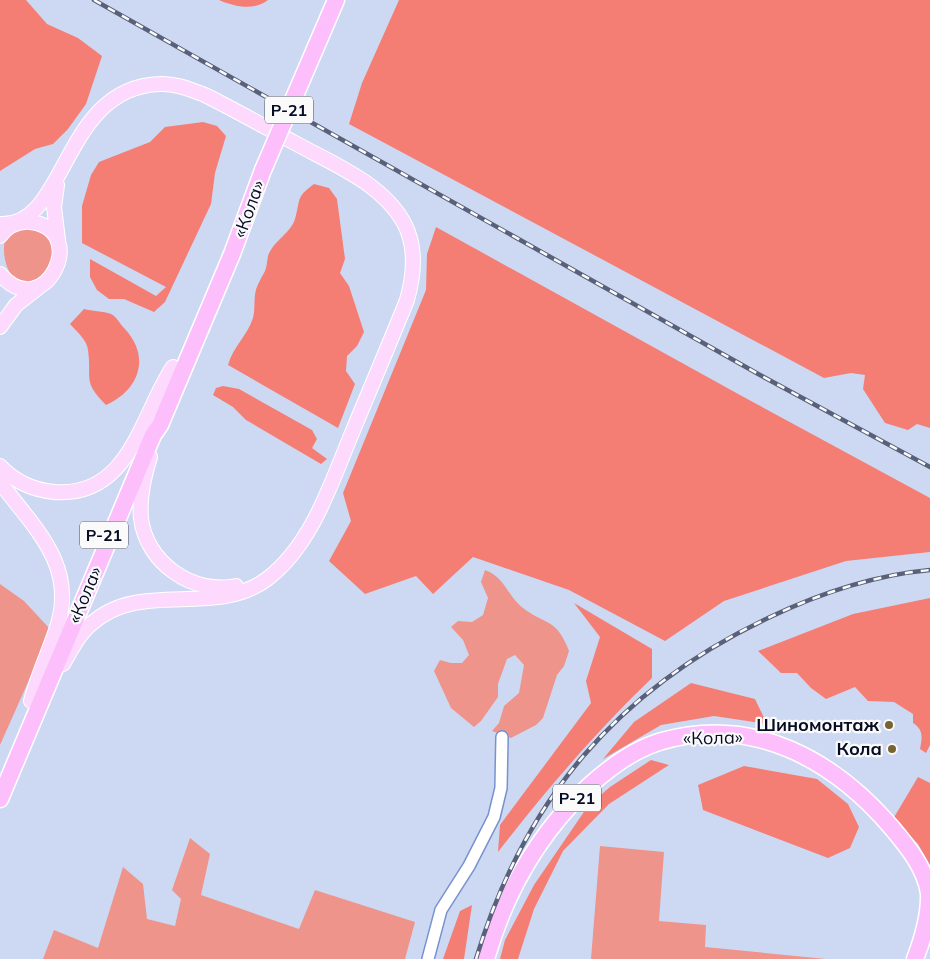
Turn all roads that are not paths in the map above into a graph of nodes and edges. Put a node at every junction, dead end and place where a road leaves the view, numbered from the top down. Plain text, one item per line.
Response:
1 (336, 0) edge
2 (263, 170) junction
3 (60, 174) junction
4 (7, 224) edge
5 (0, 236) edge
6 (58, 244) junction
7 (0, 274) edge
8 (42, 285) junction
9 (0, 327) edge
10 (173, 367) junction
11 (160, 425) junction
12 (0, 466) edge
13 (0, 482) edge
14 (277, 571) junction
15 (36, 702) junction
16 (502, 737) dead end
17 (0, 774) edge
18 (0, 799) edge
19 (913, 854) junction
20 (930, 874) edge
21 (930, 942) edge
22 (915, 958) edge
23 (428, 959) edge
24 (486, 959) edge

1 - 2 highway, Р-21, bridge
2 - 10 highway, «Кола» / Р-21
2 - 11 highway, «Кола» / Р-21
3 - 4 main road
3 - 6 main road
3 - 14 main road
4 - 5 main road
4 - 6 main road
6 - 8 main road
7 - 8 main road
8 - 9 main road
10 - 12 main road
10 - 15 highway, «Кола» / Р-21
11 - 14 main road
11 - 15 highway, «Кола» / Р-21
13 - 15 main road
14 - 15 main road
15 - 17 highway, «Кола» / Р-21
15 - 18 highway, «Кола» / Р-21
16 - 23 street
19 - 20 highway, Р-21
19 - 22 highway, «Кола» / Р-21
19 - 24 highway, «Кола» / Р-21
21 - 22 highway, «Кола» / Р-21

